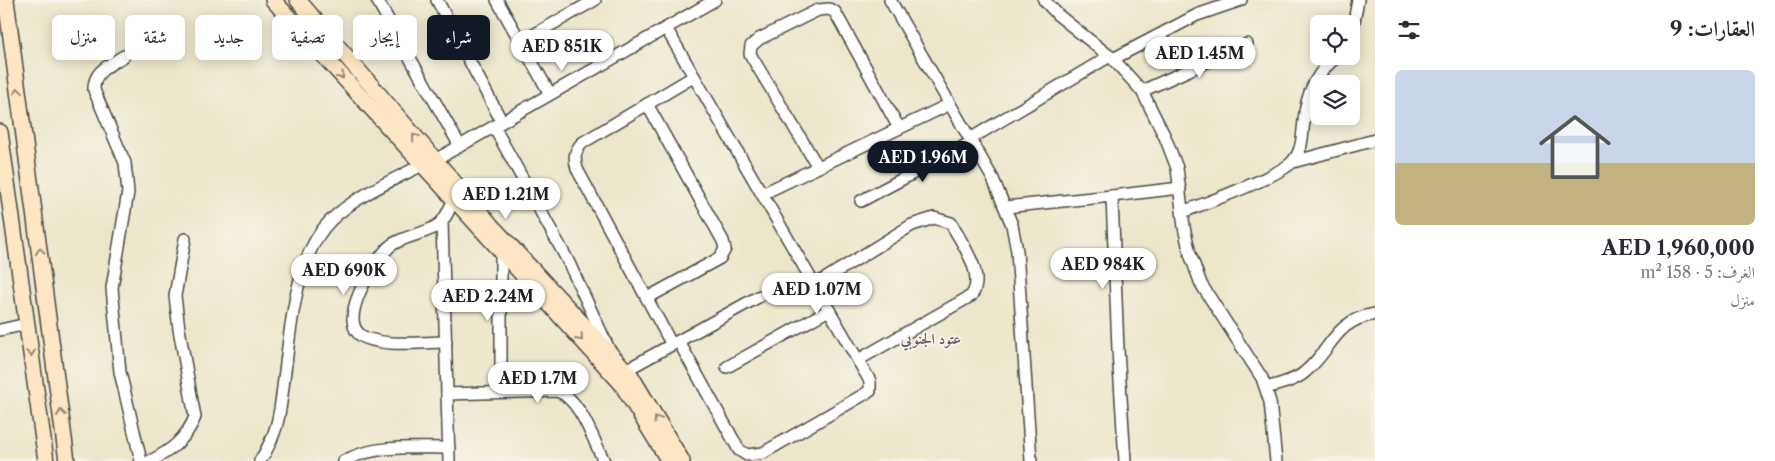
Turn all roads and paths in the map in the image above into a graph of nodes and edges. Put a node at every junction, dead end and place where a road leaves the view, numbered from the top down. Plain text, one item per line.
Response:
1 (6, 0) edge
2 (274, 0) edge
3 (298, 0) edge
4 (377, 0) edge
5 (437, 0) edge
6 (497, 0) edge
7 (595, 0) edge
8 (715, 0) edge
9 (890, 0) edge
10 (1044, 0) edge
11 (1240, 0) edge
12 (1358, 0) edge
13 (1355, 15) edge
14 (666, 28) junction
15 (521, 42) junction
16 (1247, 44) dead end
17 (124, 56) dead end
18 (1112, 58) junction
19 (1327, 65) edge
20 (694, 77) junction
21 (1142, 91) junction
22 (550, 94) junction
23 (647, 104) junction
24 (950, 104) junction
25 (498, 124) junction
26 (899, 128) junction
27 (0, 132) edge
28 (971, 140) junction
29 (1375, 140) edge
30 (460, 146) junction
31 (1293, 162) junction
32 (427, 164) junction
33 (818, 167) junction
34 (1180, 188) junction
35 (762, 194) junction
36 (1112, 196) junction
37 (454, 200) junction
38 (862, 201) dead end
39 (1006, 207) junction
40 (1183, 212) junction
41 (442, 222) junction
42 (36, 224) junction
43 (13, 227) junction
44 (185, 239) dead end
45 (501, 252) junction
46 (814, 285) junction
47 (760, 296) dead end
48 (647, 298) junction
49 (829, 310) junction
50 (1375, 314) edge
51 (27, 324) junction
52 (0, 330) edge
53 (446, 342) junction
54 (676, 343) junction
55 (612, 356) junction
56 (858, 360) junction
57 (727, 366) dead end
58 (626, 370) junction
59 (1266, 388) junction
60 (501, 392) junction
61 (447, 394) junction
62 (449, 448) junction
63 (46, 461) edge
64 (67, 461) edge
65 (142, 461) edge
66 (150, 461) edge
67 (260, 461) edge
68 (344, 461) edge
69 (449, 461) edge
70 (604, 461) edge
71 (670, 461) edge
72 (682, 461) edge
73 (1031, 461) edge
74 (1125, 461) edge
75 (1276, 461) edge

42 -> 1 street
2 -> 32 street
32 -> 3 street
4 - 30 street
5 - 25 street
6 - 15 street
7 - 15 street
8 - 14 street
9 - 24 street
10 - 18 street
11 - 18 street
12 - 13 street
14 - 20 street
14 - 22 street
15 - 22 street
16 - 21 street
17 - 65 street
18 - 21 street
18 - 28 street
19 - 31 street
20 - 23 street
20 - 35 street
21 - 34 street
22 - 25 street
23 - 48 street
23 - 48 street
24 - 26 street
24 - 28 street
25 - 30 street
25 - 55 street
26 - 33 street
26 - 33 street
27 - 43 street
28 - 38 street
28 - 39 street
29 - 31 street
30 - 32 street
31 - 40 street
32 - 37 street
32 - 55 street
32 - 67 street
33 - 35 street
34 - 36 street
34 - 40 street
35 - 46 street
36 - 39 street
36 - 74 street
37 - 41 street
37 - 45 street
39 - 73 street
40 - 59 street
41 - 53 street
41 - 53 street
42 - 43 street
64 -> 42 street
43 - 51 street
44 - 66 street
45 - 60 street
45 -> 71 street
46 - 49 street
46 - 56 street
47 - 54 street
48 - 54 street
49 - 56 street
49 - 57 street
50 - 59 street
51 - 52 street
51 -> 63 street
53 - 61 street
54 - 56 street
54 - 58 street
55 - 58 street
72 -> 58 street
59 - 75 street
60 - 61 street
60 - 70 street
61 - 62 street
62 - 68 street
62 - 69 street

